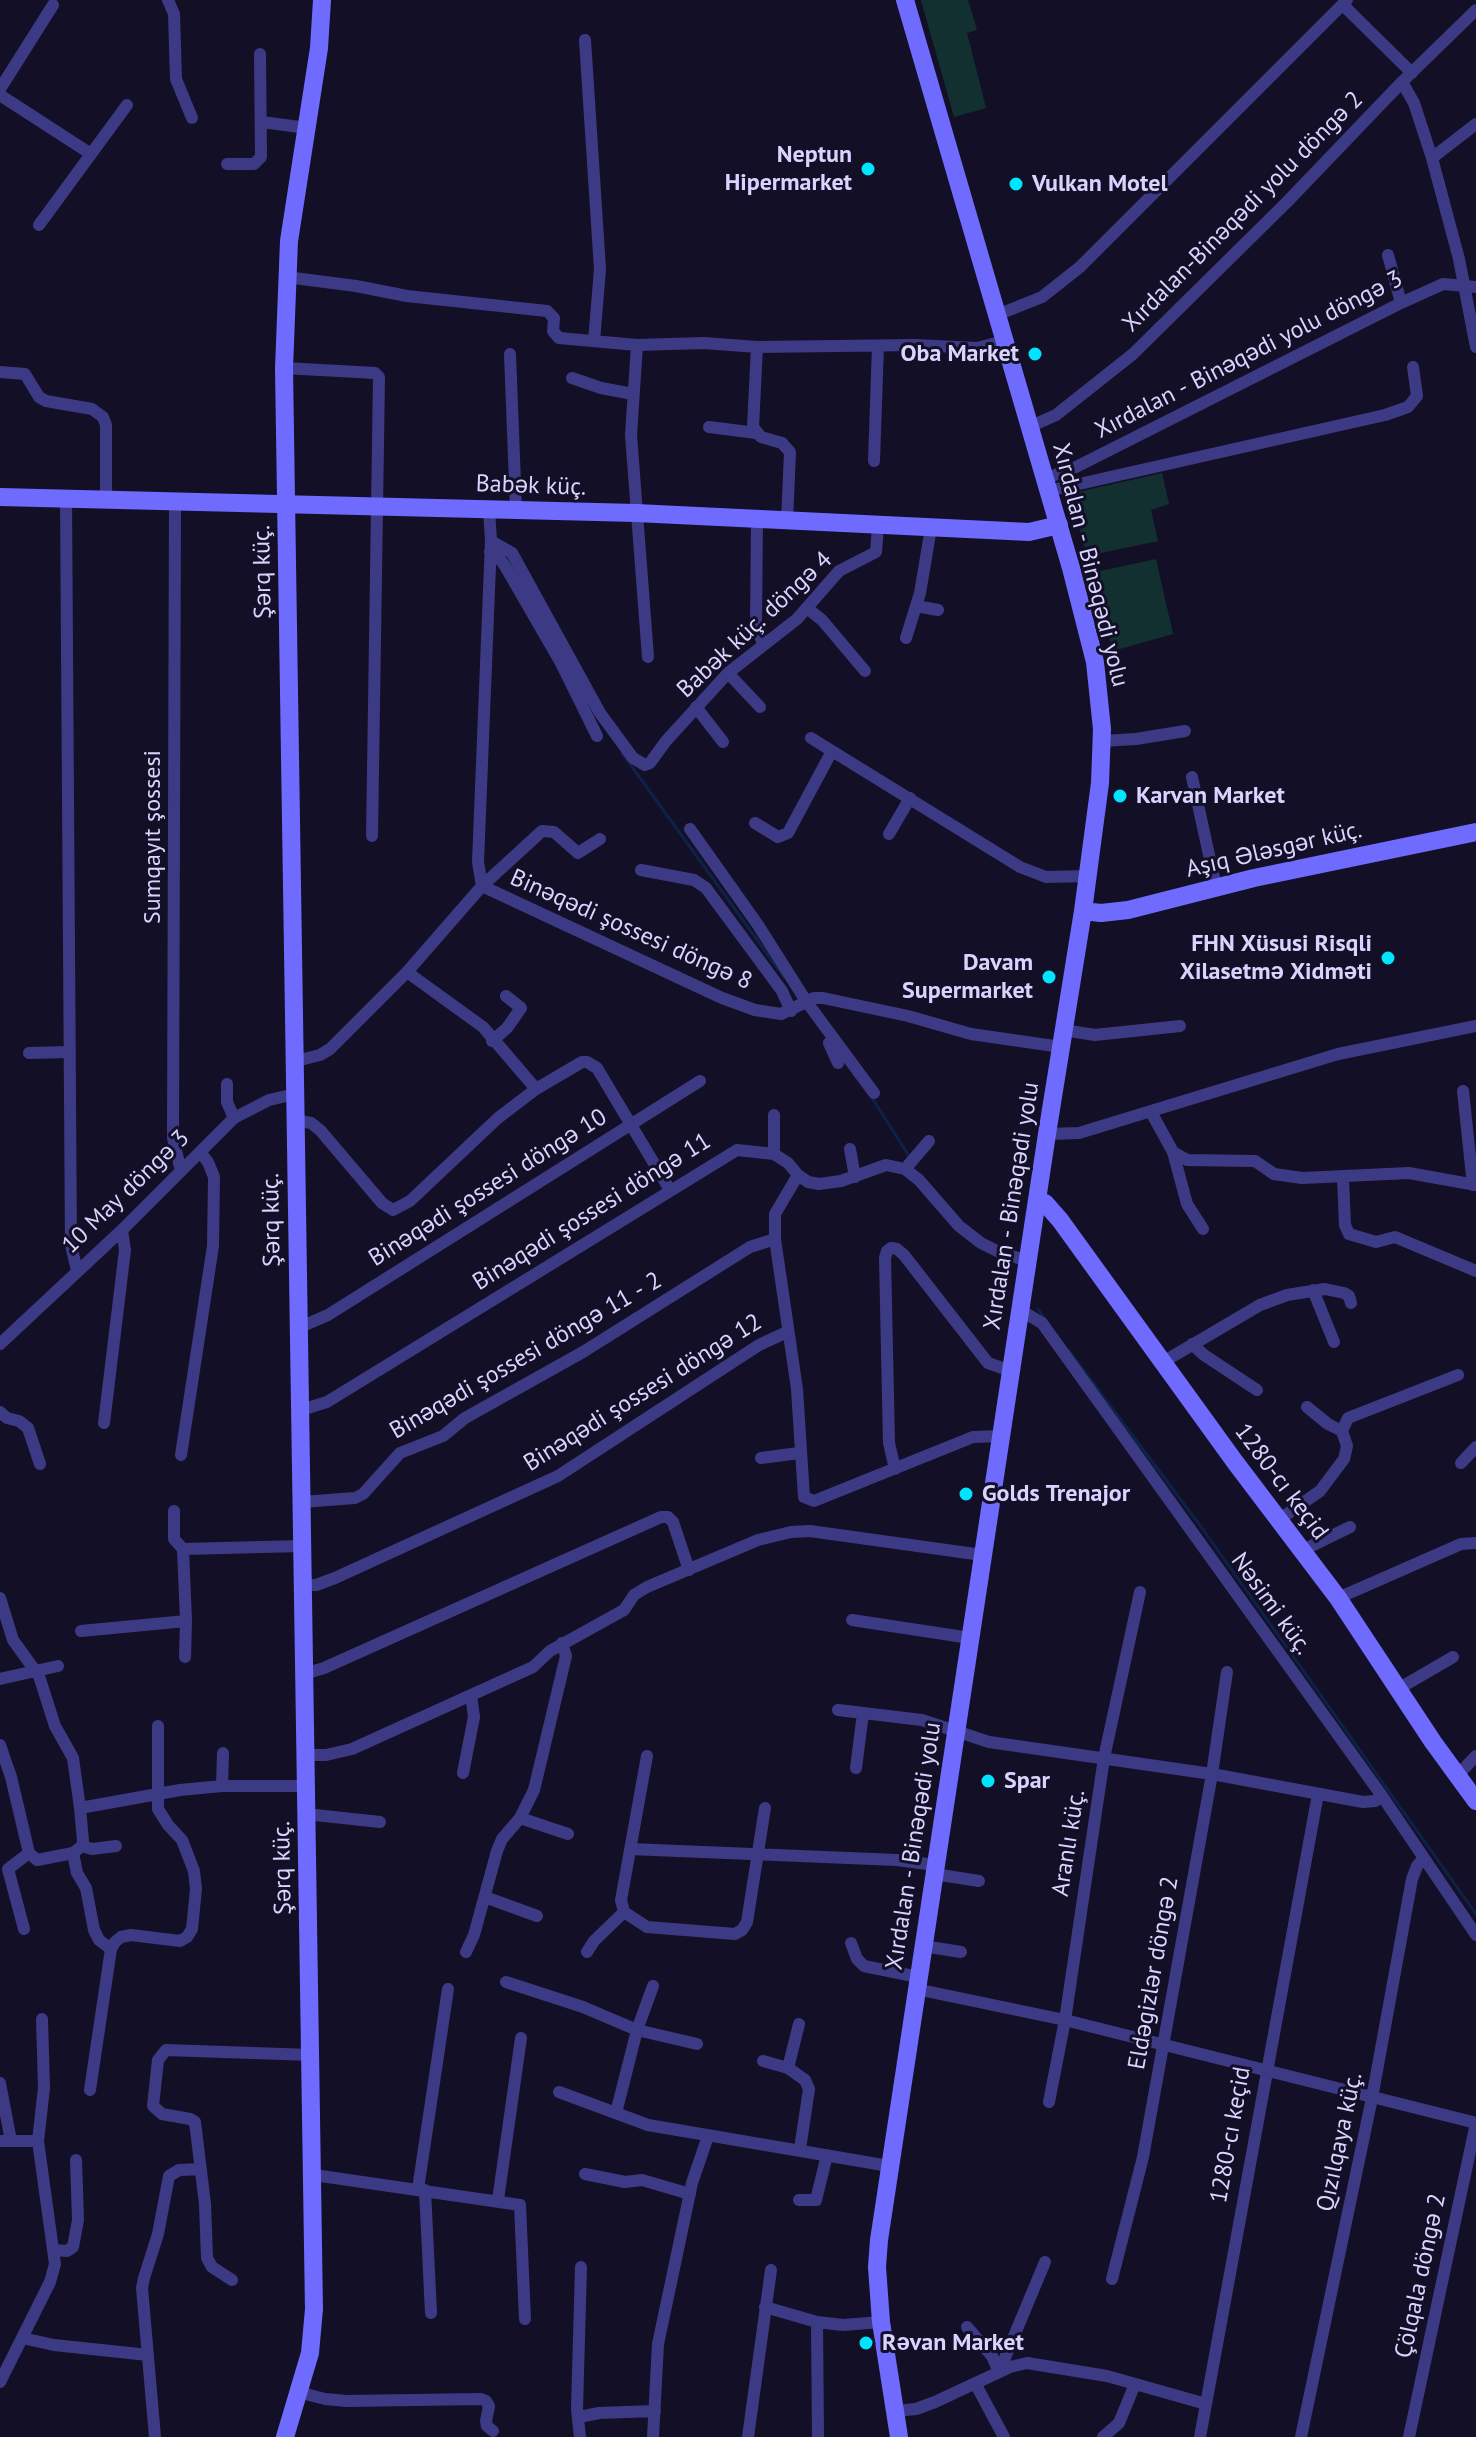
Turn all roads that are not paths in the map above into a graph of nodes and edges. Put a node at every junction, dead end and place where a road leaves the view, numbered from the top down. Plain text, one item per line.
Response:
1 (168, 0) edge
2 (322, 0) edge
3 (905, 0) edge
4 (1345, 2) edge
5 (53, 5) dead end
6 (1476, 10) edge
7 (585, 40) dead end
8 (260, 54) dead end
9 (1407, 78) junction
10 (0, 92) edge
11 (127, 105) dead end
12 (192, 118) dead end
13 (262, 122) junction
14 (1476, 124) edge
15 (307, 128) junction
16 (91, 154) junction
17 (1432, 158) junction
18 (227, 164) dead end
19 (39, 225) dead end
20 (1388, 255) dead end
21 (286, 277) junction
22 (1469, 285) edge
23 (1401, 303) junction
24 (997, 315) junction
25 (594, 341) junction
26 (1004, 341) junction
27 (637, 345) junction
28 (878, 346) junction
29 (757, 347) junction
30 (1476, 347) edge
31 (510, 354) dead end
32 (1413, 367) dead end
33 (284, 368) junction
34 (0, 372) edge
35 (572, 378) dead end
36 (633, 394) junction
37 (709, 427) dead end
38 (1029, 427) junction
39 (756, 433) junction
40 (874, 461) dead end
41 (1046, 485) junction
42 (0, 497) edge
43 (66, 498) junction
44 (106, 500) junction
45 (175, 502) junction
46 (286, 504) junction
47 (377, 505) junction
48 (489, 509) junction
49 (516, 509) junction
50 (636, 513) junction
51 (757, 520) junction
52 (787, 521) junction
53 (1059, 525) junction
54 (878, 526) junction
55 (931, 528) junction
56 (490, 547) junction
57 (916, 606) junction
58 (808, 609) junction
59 (938, 610) dead end
60 (906, 638) dead end
61 (763, 644) junction
62 (648, 657) dead end
63 (865, 671) dead end
64 (728, 673) junction
65 (696, 707) junction
66 (760, 707) dead end
67 (1185, 731) dead end
68 (597, 736) dead end
69 (811, 738) dead end
70 (1102, 741) junction
71 (723, 742) dead end
72 (832, 751) junction
73 (1192, 777) dead end
74 (910, 798) junction
75 (755, 823) dead end
76 (690, 829) dead end
77 (1476, 832) edge
78 (889, 834) dead end
79 (372, 836) dead end
80 (600, 839) dead end
81 (641, 870) dead end
82 (1088, 876) junction
83 (482, 886) junction
84 (1216, 887) junction
85 (1083, 911) junction
86 (407, 972) junction
87 (506, 996) dead end
88 (799, 1006) junction
89 (1180, 1026) dead end
90 (1476, 1026) edge
91 (1062, 1039) junction
92 (492, 1041) junction
93 (70, 1052) junction
94 (29, 1053) dead end
95 (296, 1061) junction
96 (838, 1063) dead end
97 (700, 1081) dead end
98 (227, 1084) dead end
99 (536, 1089) junction
100 (1463, 1091) dead end
101 (874, 1093) dead end
102 (295, 1094) junction
103 (1151, 1112) junction
104 (774, 1115) dead end
105 (234, 1118) junction
106 (295, 1120) junction
107 (630, 1125) junction
108 (1047, 1134) junction
109 (929, 1141) dead end
110 (850, 1149) dead end
111 (200, 1152) junction
112 (1173, 1152) junction
113 (774, 1154) junction
114 (905, 1169) junction
115 (181, 1171) junction
116 (798, 1175) junction
117 (855, 1177) junction
118 (1343, 1178) junction
119 (1474, 1185) edge
120 (670, 1190) junction
121 (1038, 1200) junction
122 (1203, 1229) dead end
123 (122, 1230) junction
124 (775, 1239) junction
125 (1028, 1261) junction
126 (77, 1271) junction
127 (1476, 1271) edge
128 (1313, 1290) junction
129 (1351, 1303) dead end
130 (1020, 1310) junction
131 (298, 1328) junction
132 (787, 1332) junction
133 (1334, 1342) dead end
134 (0, 1344) edge
135 (1192, 1344) junction
136 (1163, 1362) junction
137 (1011, 1371) junction
138 (1458, 1375) dead end
139 (1257, 1390) dead end
140 (1307, 1407) dead end
141 (301, 1410) junction
142 (0, 1412) edge
143 (104, 1423) dead end
144 (1342, 1431) junction
145 (1001, 1436) junction
146 (1476, 1447) edge
147 (799, 1453) junction
148 (181, 1455) dead end
149 (761, 1458) dead end
150 (1461, 1463) dead end
151 (40, 1464) dead end
152 (895, 1469) junction
153 (302, 1502) junction
154 (174, 1511) dead end
155 (1280, 1519) junction
156 (1350, 1527) dead end
157 (1476, 1543) edge
158 (302, 1546) junction
159 (183, 1549) junction
160 (1303, 1550) junction
161 (982, 1555) junction
162 (689, 1570) junction
163 (302, 1585) junction
164 (1140, 1592) dead end
165 (0, 1598) edge
166 (1338, 1598) junction
167 (852, 1620) dead end
168 (186, 1621) junction
169 (81, 1631) dead end
170 (970, 1638) junction
171 (562, 1643) junction
172 (185, 1657) dead end
173 (1453, 1657) dead end
174 (58, 1666) dead end
175 (34, 1670) junction
176 (1227, 1672) dead end
177 (304, 1674) junction
178 (0, 1679) edge
179 (1398, 1689) junction
180 (471, 1695) junction
181 (838, 1710) dead end
182 (863, 1713) junction
183 (158, 1726) dead end
184 (956, 1730) junction
185 (0, 1745) edge
186 (223, 1753) dead end
187 (304, 1755) junction
188 (647, 1756) dead end
189 (1476, 1756) edge
190 (1104, 1758) junction
191 (856, 1768) dead end
192 (463, 1773) dead end
193 (1212, 1774) junction
194 (1457, 1776) junction
195 (222, 1786) junction
196 (305, 1786) junction
197 (1318, 1794) junction
198 (156, 1795) junction
199 (1382, 1796) junction
200 (1476, 1801) edge
201 (80, 1808) junction
202 (765, 1808) dead end
203 (306, 1814) junction
204 (520, 1818) junction
205 (380, 1822) dead end
206 (568, 1834) dead end
207 (116, 1846) dead end
208 (630, 1849) junction
209 (77, 1850) junction
210 (29, 1853) junction
211 (757, 1853) junction
212 (1424, 1858) junction
213 (934, 1870) junction
214 (979, 1881) dead end
215 (485, 1897) junction
216 (624, 1912) junction
217 (537, 1916) dead end
218 (24, 1929) dead end
219 (1476, 1935) edge
220 (851, 1943) dead end
221 (923, 1946) junction
222 (111, 1949) junction
223 (466, 1952) dead end
224 (587, 1952) dead end
225 (961, 1952) dead end
226 (506, 1982) dead end
227 (917, 1983) junction
228 (653, 1986) dead end
229 (448, 1989) dead end
230 (42, 2019) dead end
231 (1065, 2020) junction
232 (799, 2024) dead end
233 (637, 2030) junction
234 (521, 2038) dead end
235 (697, 2044) dead end
236 (1163, 2045) junction
237 (311, 2055) junction
238 (763, 2061) dead end
239 (788, 2068) junction
240 (1267, 2071) junction
241 (1, 2090) edge
242 (90, 2090) dead end
243 (559, 2092) dead end
244 (1372, 2098) junction
245 (1049, 2102) dead end
246 (616, 2113) junction
247 (1476, 2123) edge
248 (708, 2136) junction
249 (6, 2141) edge
250 (38, 2141) junction
251 (800, 2149) junction
252 (827, 2155) junction
253 (76, 2160) dead end
254 (889, 2166) junction
255 (201, 2169) junction
256 (585, 2174) dead end
257 (314, 2175) junction
258 (422, 2190) junction
259 (690, 2194) junction
260 (498, 2200) junction
261 (799, 2200) dead end
262 (54, 2250) junction
263 (1045, 2262) dead end
264 (581, 2267) dead end
265 (771, 2270) dead end
266 (1112, 2279) dead end
267 (232, 2280) dead end
268 (765, 2307) junction
269 (431, 2313) dead end
270 (525, 2319) dead end
271 (817, 2322) junction
272 (881, 2322) junction
273 (967, 2327) dead end
274 (22, 2338) junction
275 (148, 2355) junction
276 (999, 2372) junction
277 (0, 2382) edge
278 (975, 2383) junction
279 (1135, 2384) junction
280 (298, 2392) junction
281 (1206, 2404) junction
282 (655, 2411) junction
283 (896, 2411) junction
284 (579, 2417) junction
285 (493, 2431) dead end
286 (155, 2437) edge
287 (285, 2437) edge
288 (580, 2437) edge
289 (653, 2437) edge
290 (748, 2437) edge
291 (818, 2437) edge
292 (899, 2437) edge
293 (1004, 2437) edge
294 (1103, 2437) edge
295 (1200, 2437) edge
296 (1301, 2437) edge
297 (1409, 2437) edge

1 - 12 street
2 - 15 street, Şərq küç.
3 - 24 street, Xırdalan - Binəqədi yolu
4 - 9 street
4 - 24 street
5 - 10 street
6 - 9 street, Xırdalan-Binəqədi yolu döngə 2
7 - 25 street
8 - 13 street
9 - 17 street
9 - 38 street, Xırdalan-Binəqədi yolu döngə 2
10 - 16 street
11 - 16 street
13 - 15 street
13 - 18 street
14 - 17 street
15 - 21 street, Şərq küç.
16 - 19 street
17 - 22 street
20 - 23 street
21 - 25 street
21 - 33 street, Şərq küç.
22 - 23 street, Xırdalan - Binəqədi yolu döngə 3
22 - 30 street
23 - 41 street, Xırdalan - Binəqədi yolu döngə 3
24 - 26 street, Xırdalan - Binəqədi yolu
25 - 27 street
26 - 28 street
26 - 38 street, Xırdalan - Binəqədi yolu
27 - 29 street
27 - 36 street
28 - 29 street
28 - 40 street
29 - 39 street
31 - 49 street
32 - 41 street
33 - 46 street, Şərq küç.
33 - 47 street
34 - 44 street
35 - 36 street
36 - 50 street
37 - 39 street
38 - 41 street, Xırdalan - Binəqədi yolu
39 - 52 street
41 - 53 street, Xırdalan - Binəqədi yolu
42 - 43 street, Babək küç.
43 - 44 street, Babək küç.
43 - 93 street
44 - 45 street, Babək küç.
45 - 46 street, Babək küç.
45 - 115 street, Sumqayıt şossesi
46 - 47 street, Babək küç.
46 - 95 street, Şərq küç.
47 - 48 street, Babək küç.
47 - 79 street
48 - 49 street, Babək küç.
48 - 56 street
49 - 50 street, Babək küç.
50 - 51 street, Babək küç.
50 - 62 street
51 - 52 street, Babək küç.
51 - 61 street
52 - 54 street, Babək küç.
53 - 55 street, Babək küç.
53 - 70 street, Xırdalan - Binəqədi yolu
54 - 55 street, Babək küç.
54 - 58 street, Babək küç. döngə 4
55 - 57 street
56 - 65 street, Babək küç. döngə 4
56 - 68 street
56 - 83 street
57 - 59 street
57 - 60 street
58 - 61 street, Babək küç. döngə 4
58 - 63 street
61 - 64 street, Babək küç. döngə 4
64 - 65 street, Babək küç. döngə 4
64 - 66 street
65 - 71 street
67 - 70 street
69 - 72 street
70 - 82 street, Xırdalan - Binəqədi yolu
72 - 74 street
72 - 75 street
73 - 84 street
74 - 78 street
74 - 82 street
76 - 88 street
77 - 84 street, Aşıq Ələsgər küç.
80 - 83 street
81 - 88 street
82 - 85 street, Xırdalan - Binəqədi yolu
83 - 86 street, Binəqədi şossesi döngə 8
83 - 88 street, Binəqədi şossesi döngə 8
84 - 85 street, Aşıq Ələsgər küç.
85 - 91 street, Xırdalan - Binəqədi yolu
86 - 92 street
86 - 95 street, Binəqədi şossesi döngə 8
87 - 92 street
88 - 91 street, Binəqədi şossesi döngə 8
88 - 96 street
88 - 101 street
89 - 91 street, Binəqədi şossesi döngə 8
90 - 103 street
91 - 108 street, Xırdalan - Binəqədi yolu
92 - 99 street
93 - 94 street
93 - 126 street
95 - 102 street, Şərq küç.
97 - 107 street, Binəqədi şossesi döngə 10
98 - 105 street
99 - 106 street
99 - 107 street
100 - 119 street
102 - 105 street, 10 May döngə 3
102 - 106 street, Şərq küç.
103 - 108 street
103 - 112 street
104 - 113 street
105 - 111 street, 10 May döngə 3
106 - 131 street, Şərq küç.
107 - 120 street
107 - 131 street, Binəqədi şossesi döngə 10
108 - 121 street, Xırdalan - Binəqədi yolu
109 - 114 street
110 - 117 street
111 - 115 street, 10 May döngə 3
111 - 148 street
112 - 118 street
112 - 122 street
113 - 116 street
113 - 120 street, Binəqədi şossesi döngə 11
114 - 117 street
114 - 125 street
115 - 123 street, 10 May döngə 3
116 - 117 street
116 - 124 street
118 - 119 street
118 - 127 street
120 - 141 street, Binəqədi şossesi döngə 11
121 - 125 street, Xırdalan - Binəqədi yolu
121 - 136 street, 1280-cı keçid
123 - 126 street, 10 May döngə 3
123 - 143 street
124 - 132 street
124 - 153 street, Binəqədi şossesi döngə 11 - 2
125 - 130 street, Xırdalan - Binəqədi yolu
126 - 134 street, 10 May döngə 3
128 - 129 street
128 - 133 street
128 - 135 street
130 - 137 street, Xırdalan - Binəqədi yolu
130 - 199 street, Nəsimi küç.
131 - 141 street, Şərq küç.
132 - 147 street
132 - 163 street, Binəqədi şossesi döngə 12
135 - 136 street
135 - 139 street
136 - 155 street, 1280-cı keçid
137 - 145 street, Xırdalan - Binəqədi yolu
137 - 152 street
138 - 144 street
140 - 144 street
141 - 153 street, Şərq küç.
142 - 151 street
144 - 155 street
145 - 152 street
145 - 161 street, Xırdalan - Binəqədi yolu
146 - 150 street
147 - 149 street
147 - 152 street
153 - 158 street, Şərq küç.
154 - 159 street
155 - 160 street, 1280-cı keçid
156 - 160 street
157 - 166 street
158 - 159 street
158 - 163 street, Şərq küç.
159 - 168 street
160 - 166 street, 1280-cı keçid
161 - 162 street
161 - 170 street, Xırdalan - Binəqədi yolu
162 - 171 street
162 - 177 street
163 - 177 street, Şərq küç.
164 - 190 street, Aranlı küç.
165 - 175 street
166 - 179 street, 1280-cı keçid
167 - 170 street
168 - 169 street
168 - 172 street
170 - 184 street, Xırdalan - Binəqədi yolu
171 - 180 street
171 - 204 street
173 - 179 street
174 - 175 street
175 - 178 street
175 - 201 street
176 - 193 street, Eldəgizlər döngə 2
177 - 187 street, Şərq küç.
179 - 194 street, 1280-cı keçid
180 - 187 street
180 - 192 street
181 - 182 street
182 - 184 street
182 - 191 street
183 - 198 street
184 - 190 street
184 - 213 street, Xırdalan - Binəqədi yolu
185 - 210 street
186 - 195 street
187 - 196 street, Şərq küç.
188 - 208 street
189 - 194 street
190 - 193 street
190 - 231 street, Aranlı küç.
193 - 197 street
193 - 236 street, Eldəgizlər döngə 2
194 - 200 street, 1280-cı keçid
195 - 196 street
195 - 198 street
196 - 203 street, Şərq küç.
197 - 199 street
197 - 240 street, 1280-cı keçid
198 - 201 street
198 - 222 street
199 - 212 street, Nəsimi küç.
201 - 209 street
202 - 211 street
203 - 205 street
203 - 237 street, Şərq küç.
204 - 206 street
204 - 215 street
207 - 209 street
208 - 211 street
208 - 216 street
209 - 210 street
209 - 222 street
210 - 218 street
211 - 213 street
211 - 216 street
212 - 219 street, Nəsimi küç.
212 - 244 street, Qızılqaya küç.
213 - 214 street
213 - 221 street, Xırdalan - Binəqədi yolu
215 - 217 street
215 - 223 street
216 - 224 street
220 - 227 street
221 - 225 street
221 - 227 street, Xırdalan - Binəqədi yolu
222 - 242 street
226 - 233 street
227 - 231 street
227 - 254 street, Xırdalan - Binəqədi yolu
228 - 233 street
229 - 258 street
230 - 250 street
231 - 236 street
231 - 245 street, Aranlı küç.
232 - 239 street
233 - 235 street
233 - 246 street
234 - 260 street
236 - 240 street
236 - 266 street, Eldəgizlər döngə 2
237 - 255 street
237 - 257 street, Şərq küç.
238 - 239 street
239 - 251 street
240 - 244 street
240 - 281 street, 1280-cı keçid
241 - 249 street
243 - 246 street
244 - 247 street
244 - 296 street, Qızılqaya küç.
246 - 248 street
247 - 297 street, Çölqala döngə 2
248 - 251 street
248 - 259 street
249 - 250 street
250 - 262 street
251 - 252 street
252 - 254 street
252 - 261 street
253 - 262 street
254 - 272 street, Xırdalan - Binəqədi yolu
255 - 267 street
255 - 275 street
256 - 259 street
257 - 258 street
257 - 280 street, Şərq küç.
258 - 260 street
258 - 269 street
259 - 282 street
260 - 270 street
262 - 274 street
263 - 276 street
264 - 284 street
265 - 268 street
268 - 271 street
268 - 290 street
271 - 272 street
271 - 291 street
272 - 283 street, Xırdalan - Binəqədi yolu
273 - 276 street
274 - 275 street
274 - 277 street
275 - 286 street
276 - 278 street
276 - 279 street
278 - 283 street
278 - 293 street
279 - 281 street
279 - 294 street
280 - 285 street
280 - 287 street, Şərq küç.
281 - 295 street, 1280-cı keçid
282 - 284 street
282 - 289 street
283 - 292 street, Xırdalan - Binəqədi yolu
284 - 288 street

